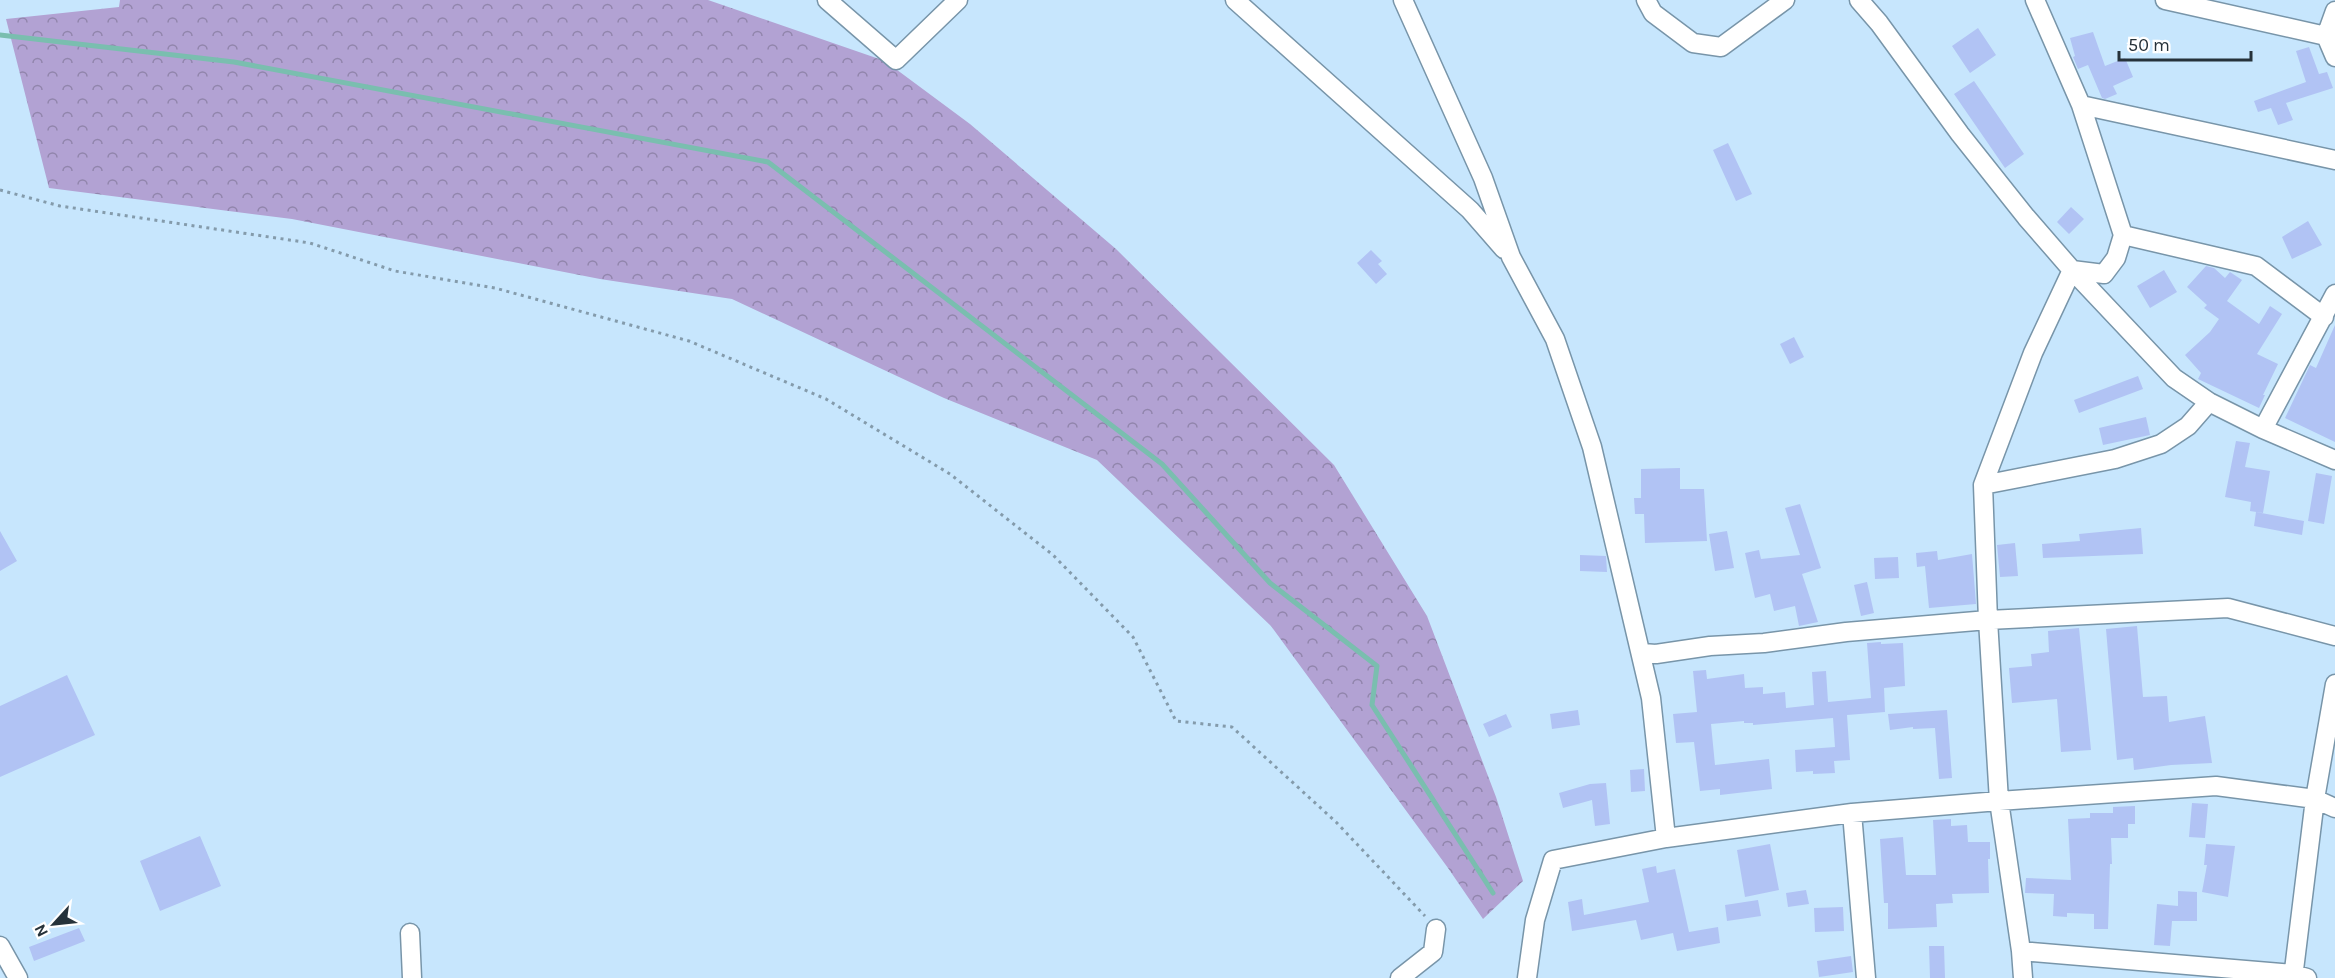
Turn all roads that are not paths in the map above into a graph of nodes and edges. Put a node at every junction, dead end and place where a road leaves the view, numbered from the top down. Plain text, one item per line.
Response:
1 (827, 0) edge
2 (958, 0) edge
3 (1234, 0) edge
4 (1403, 0) edge
5 (1646, 0) edge
6 (1785, 0) edge
7 (1859, 0) edge
8 (2035, 0) edge
9 (2165, 0) edge
10 (2335, 11) edge
11 (2326, 36) junction
12 (2335, 57) edge
13 (2081, 105) junction
14 (2335, 159) edge
15 (2123, 235) junction
16 (1511, 257) junction
17 (2072, 270) junction
18 (2335, 294) edge
19 (2324, 317) junction
20 (2209, 402) junction
21 (2263, 429) junction
22 (2335, 460) edge
23 (1983, 485) junction
24 (1988, 620) junction
25 (2335, 636) edge
26 (1642, 653) junction
27 (2335, 684) edge
28 (2315, 799) junction
29 (1999, 801) junction
30 (2335, 808) edge
31 (1852, 813) junction
32 (1666, 838) junction
33 (1436, 929) road end
34 (410, 933) dead end
35 (0, 946) edge
36 (2021, 951) junction
37 (2298, 977) edge
38 (18, 978) edge
39 (412, 978) edge
40 (1400, 978) edge
41 (1527, 978) edge
42 (1866, 978) edge
43 (2023, 978) edge

1 - 2 street
3 - 16 street
4 - 16 street
5 - 6 street
7 - 17 street
8 - 13 street
9 - 11 street
10 - 11 street
11 - 12 street
13 - 14 street
13 - 15 street
15 - 17 street
15 - 19 street
16 - 26 street
17 - 20 street
17 - 23 street
18 - 19 street
19 - 21 street
20 - 21 street
20 - 23 street
21 - 22 street
23 - 24 street
24 - 25 street
24 - 26 street
24 - 29 street
26 - 32 street
27 - 28 street
28 - 29 street
28 - 30 street
28 - 37 street
29 - 31 street
29 - 36 street
31 - 32 street
31 - 42 street
32 - 41 street
33 - 40 street
34 - 39 street
35 - 38 street
36 - 37 street
36 - 43 street

